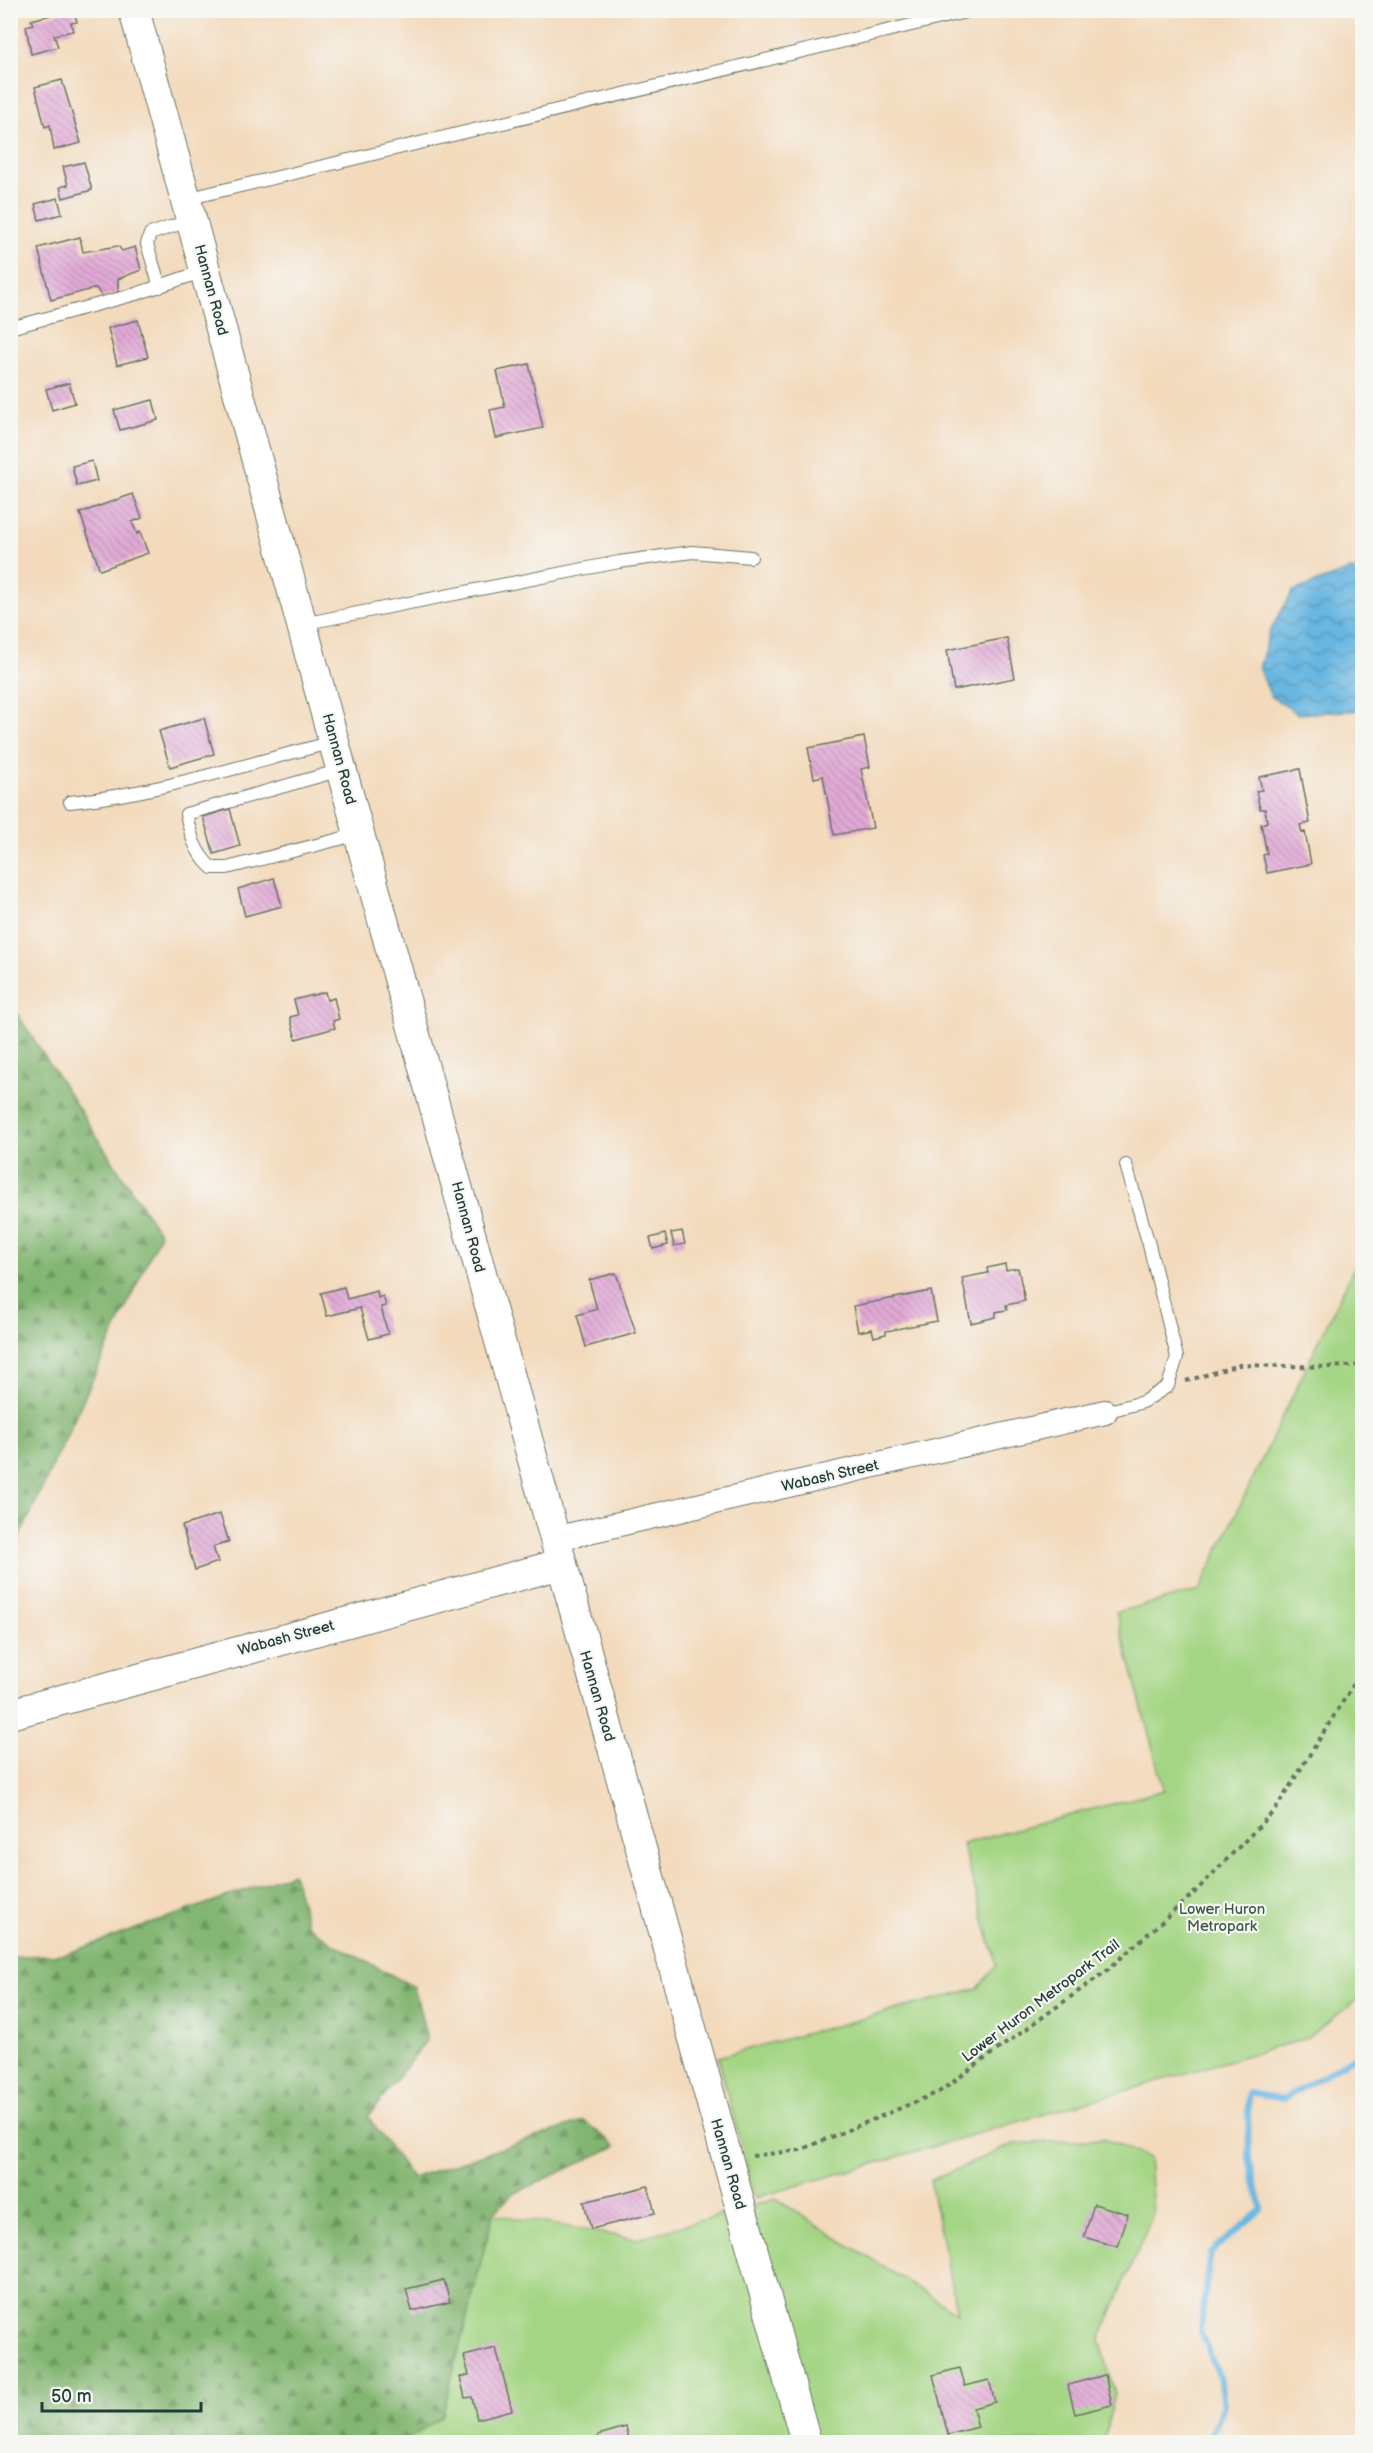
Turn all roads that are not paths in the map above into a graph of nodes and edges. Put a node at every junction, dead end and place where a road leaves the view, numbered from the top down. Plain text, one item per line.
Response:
1 (134, 10) edge
2 (974, 10) edge
3 (189, 210) junction
4 (205, 271) junction
5 (160, 287) junction
6 (10, 328) edge
7 (751, 557) dead end
8 (302, 624) junction
9 (334, 741) junction
10 (342, 770) junction
11 (70, 801) dead end
12 (359, 834) junction
13 (1126, 1165) dead end
14 (1105, 1412) joint
15 (557, 1551) junction
16 (10, 1714) edge
17 (806, 2442) edge

1 - 3 street, Hannan Road
2 - 3 lane
3 - 4 street, Hannan Road
3 - 5 lane
4 - 5 lane
4 - 8 street, Hannan Road
5 - 6 lane
7 - 8 lane
8 - 9 street, Hannan Road
9 - 10 street, Hannan Road
9 - 11 lane
10 - 12 street, Hannan Road
10 - 12 lane
12 - 15 street, Hannan Road
13 - 14 lane
14 - 15 street, Wabash Street
15 - 16 street, Wabash Street
15 - 17 street, Hannan Road

